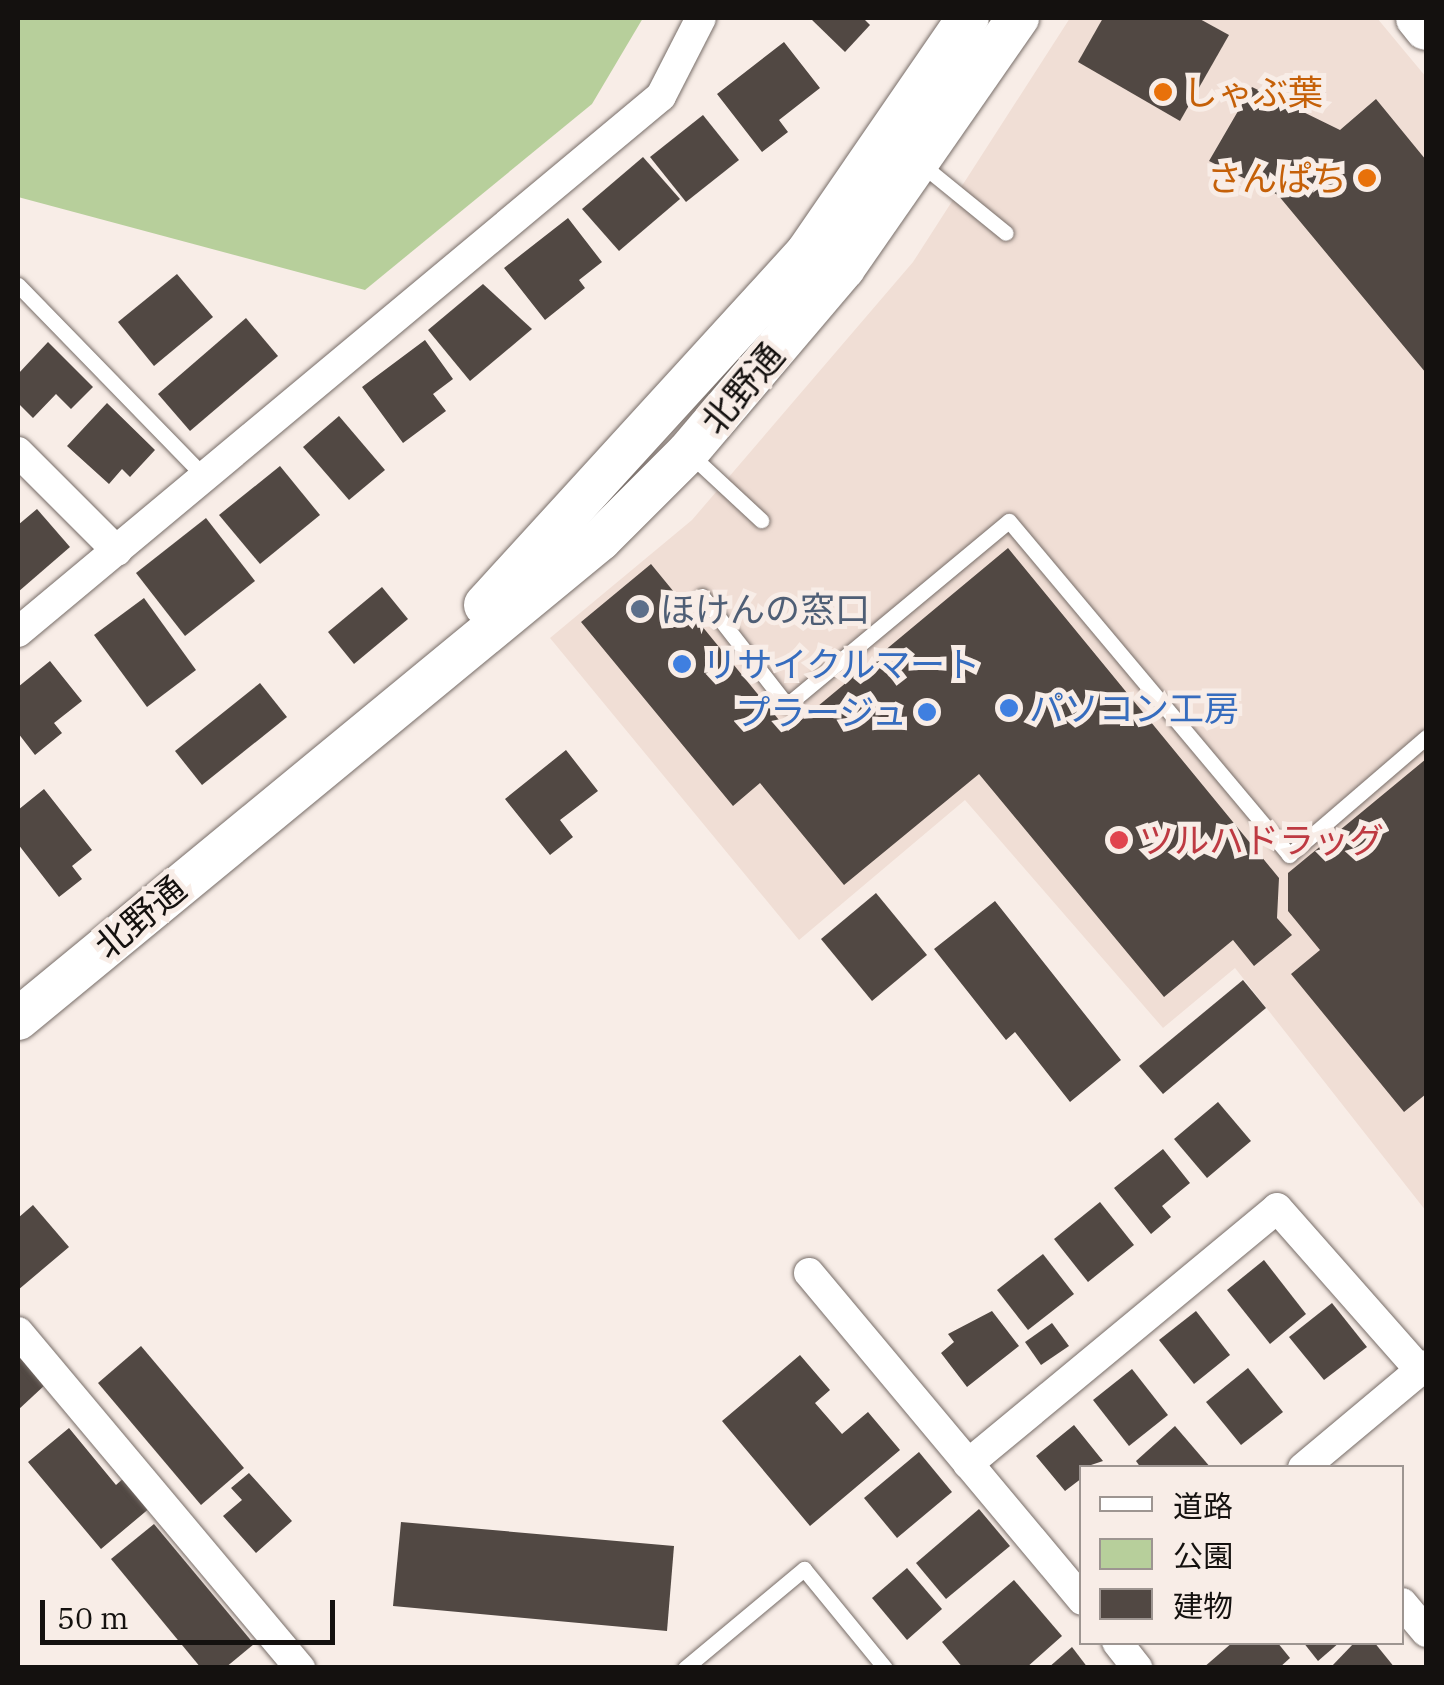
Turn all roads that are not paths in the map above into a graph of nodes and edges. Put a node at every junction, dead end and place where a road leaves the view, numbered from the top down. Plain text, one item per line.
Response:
1 (702, 18) edge
2 (968, 18) edge
3 (1018, 18) edge
4 (1416, 18) edge
5 (1426, 30) edge
6 (918, 162) junction
7 (1006, 233) dead end
8 (18, 285) edge
9 (18, 452) edge
10 (688, 452) junction
11 (206, 478) junction
12 (761, 520) dead end
13 (117, 551) junction
14 (702, 596) dead end
15 (18, 632) edge
16 (400, 698) junction
17 (1426, 737) edge
18 (18, 1019) edge
19 (809, 1272) dead end
20 (18, 1332) edge
21 (1424, 1368) edge
22 (968, 1464) junction
23 (1308, 1465) edge
24 (1079, 1596) edge
25 (1404, 1604) edge
26 (1426, 1632) edge
27 (1119, 1645) edge
28 (300, 1668) edge
29 (685, 1668) edge
30 (885, 1668) edge
31 (1138, 1668) edge

1 - 11 street
2 - 16 street, 北野通
3 - 6 street, 北野通
4 - 5 street
6 - 7 lane
6 - 10 street, 北野通
8 - 11 lane
9 - 13 street
10 - 12 lane
10 - 16 street, 北野通
11 - 13 street
13 - 15 street
14 - 17 lane
16 - 18 street, 北野通
19 - 22 street
20 - 28 street
21 - 22 street
21 - 23 street
22 - 24 street
25 - 26 street
27 - 31 street
29 - 30 lane

